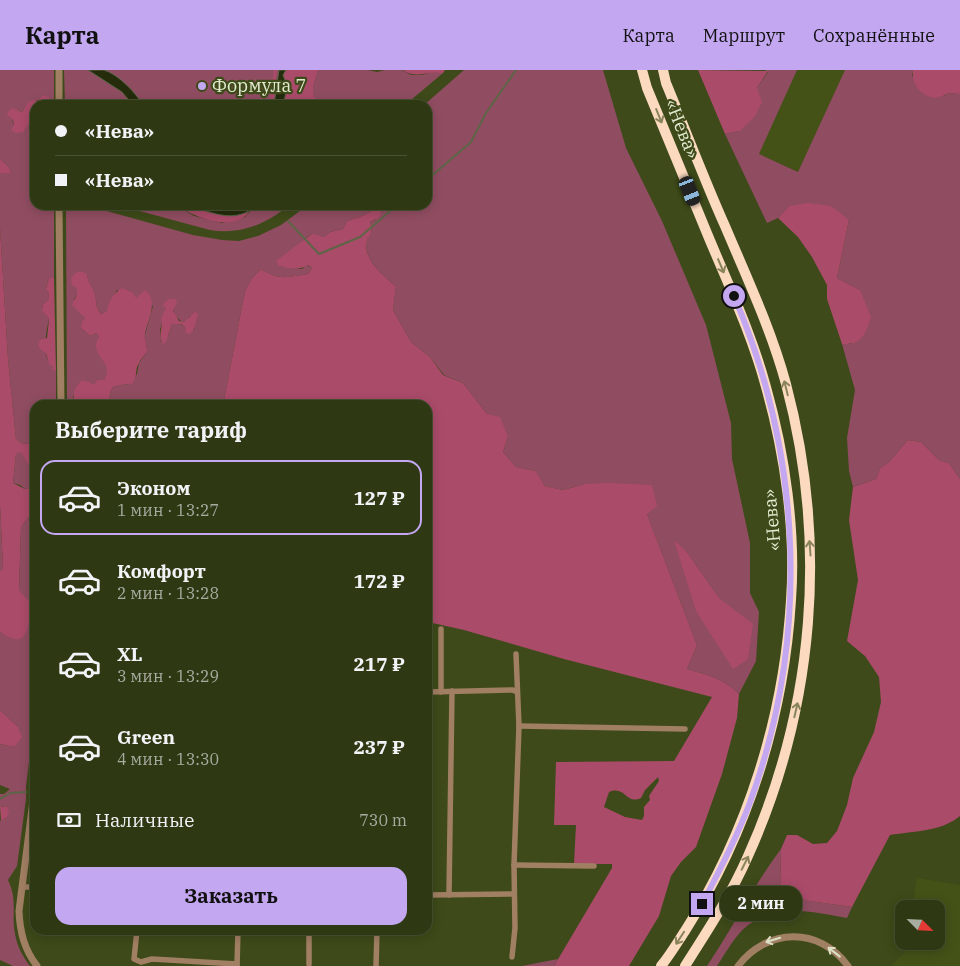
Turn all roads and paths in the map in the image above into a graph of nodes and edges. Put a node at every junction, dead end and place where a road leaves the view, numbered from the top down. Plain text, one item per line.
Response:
1 (642, 70) edge
2 (662, 70) edge
3 (59, 72) edge
4 (59, 100) edge
5 (59, 210) edge
6 (61, 400) edge
7 (441, 630) dead end
8 (516, 654) dead end
9 (452, 691) junction
10 (432, 692) edge
11 (441, 692) junction
12 (517, 692) junction
13 (519, 726) junction
14 (685, 729) dead end
15 (30, 824) edge
16 (514, 865) junction
17 (594, 866) dead end
18 (22, 886) junction
19 (30, 886) edge
20 (432, 894) edge
21 (514, 894) junction
22 (449, 895) junction
23 (136, 935) edge
24 (238, 935) edge
25 (309, 935) edge
26 (377, 935) edge
27 (512, 957) dead end
28 (309, 964) dead end
29 (237, 965) edge
30 (37, 966) edge
31 (376, 966) edge
32 (662, 966) edge
33 (685, 966) edge
34 (738, 966) edge
35 (848, 966) edge

1 -> 32 highway, «Нева»
33 -> 2 highway, «Нева»
3 - 4 street
5 - 6 street
7 - 11 street
8 - 12 street
9 - 11 street
9 - 12 street
9 - 22 street
10 - 11 street
12 - 13 street
13 - 14 street
13 - 16 street
15 - 18 street
16 - 17 street
16 - 21 street
18 - 19 street
18 - 30 street
20 - 22 street
21 - 22 street
21 - 27 street
23 - 29 street
24 - 29 street
25 - 28 street
26 - 31 street
35 -> 34 street

